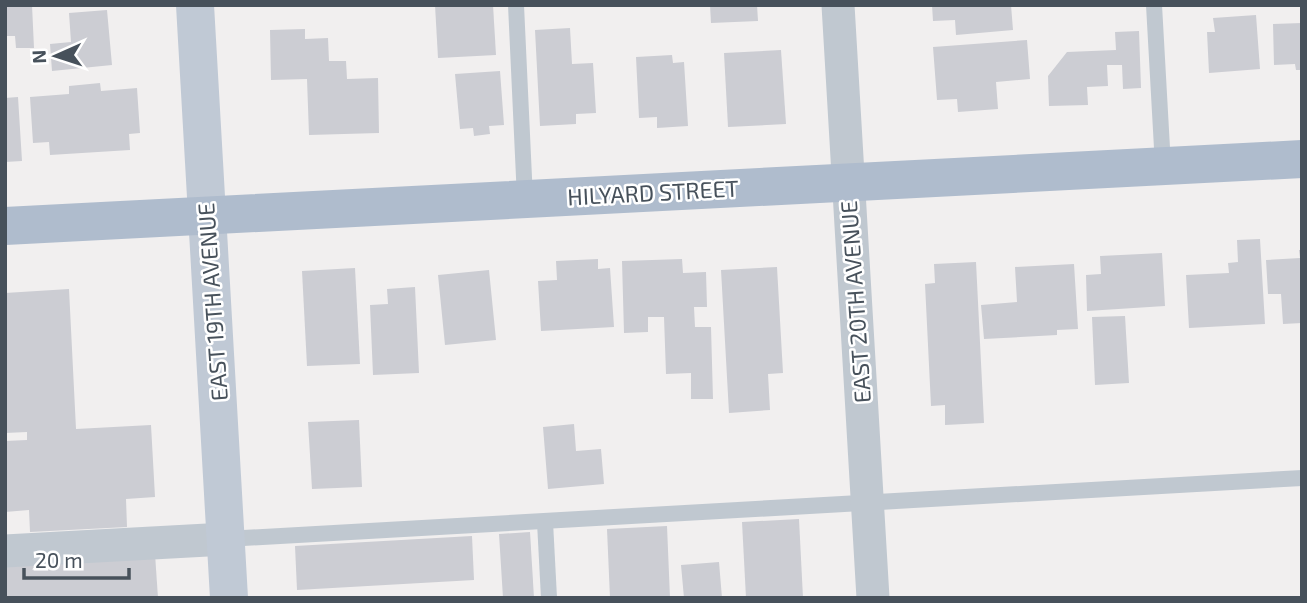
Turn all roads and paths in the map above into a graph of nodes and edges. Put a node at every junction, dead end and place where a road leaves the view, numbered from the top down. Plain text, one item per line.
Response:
1 (195, 5) edge
2 (516, 5) edge
3 (838, 5) edge
4 (1154, 5) edge
5 (1302, 159) edge
6 (1163, 166) junction
7 (847, 182) junction
8 (524, 199) junction
9 (205, 215) junction
10 (5, 226) edge
11 (1302, 478) edge
12 (868, 502) junction
13 (545, 522) junction
14 (226, 539) junction
15 (5, 551) edge
16 (229, 598) edge
17 (549, 598) edge
18 (873, 598) edge

1 - 9 street, EAST 19TH AVENUE
2 - 8 lane
3 - 7 street, EAST 20TH AVENUE
4 - 6 lane
5 - 6 main road, HILYARD STREET
6 - 7 main road, HILYARD STREET
7 - 8 main road, HILYARD STREET
7 - 12 street, EAST 20TH AVENUE
8 - 9 main road, HILYARD STREET
9 - 10 main road, HILYARD STREET
9 - 14 street, EAST 19TH AVENUE
11 - 12 lane
12 - 13 lane
12 - 18 street, EAST 20TH AVENUE
13 - 14 lane
13 - 17 lane
14 - 15 street
14 - 16 street, EAST 19TH AVENUE

